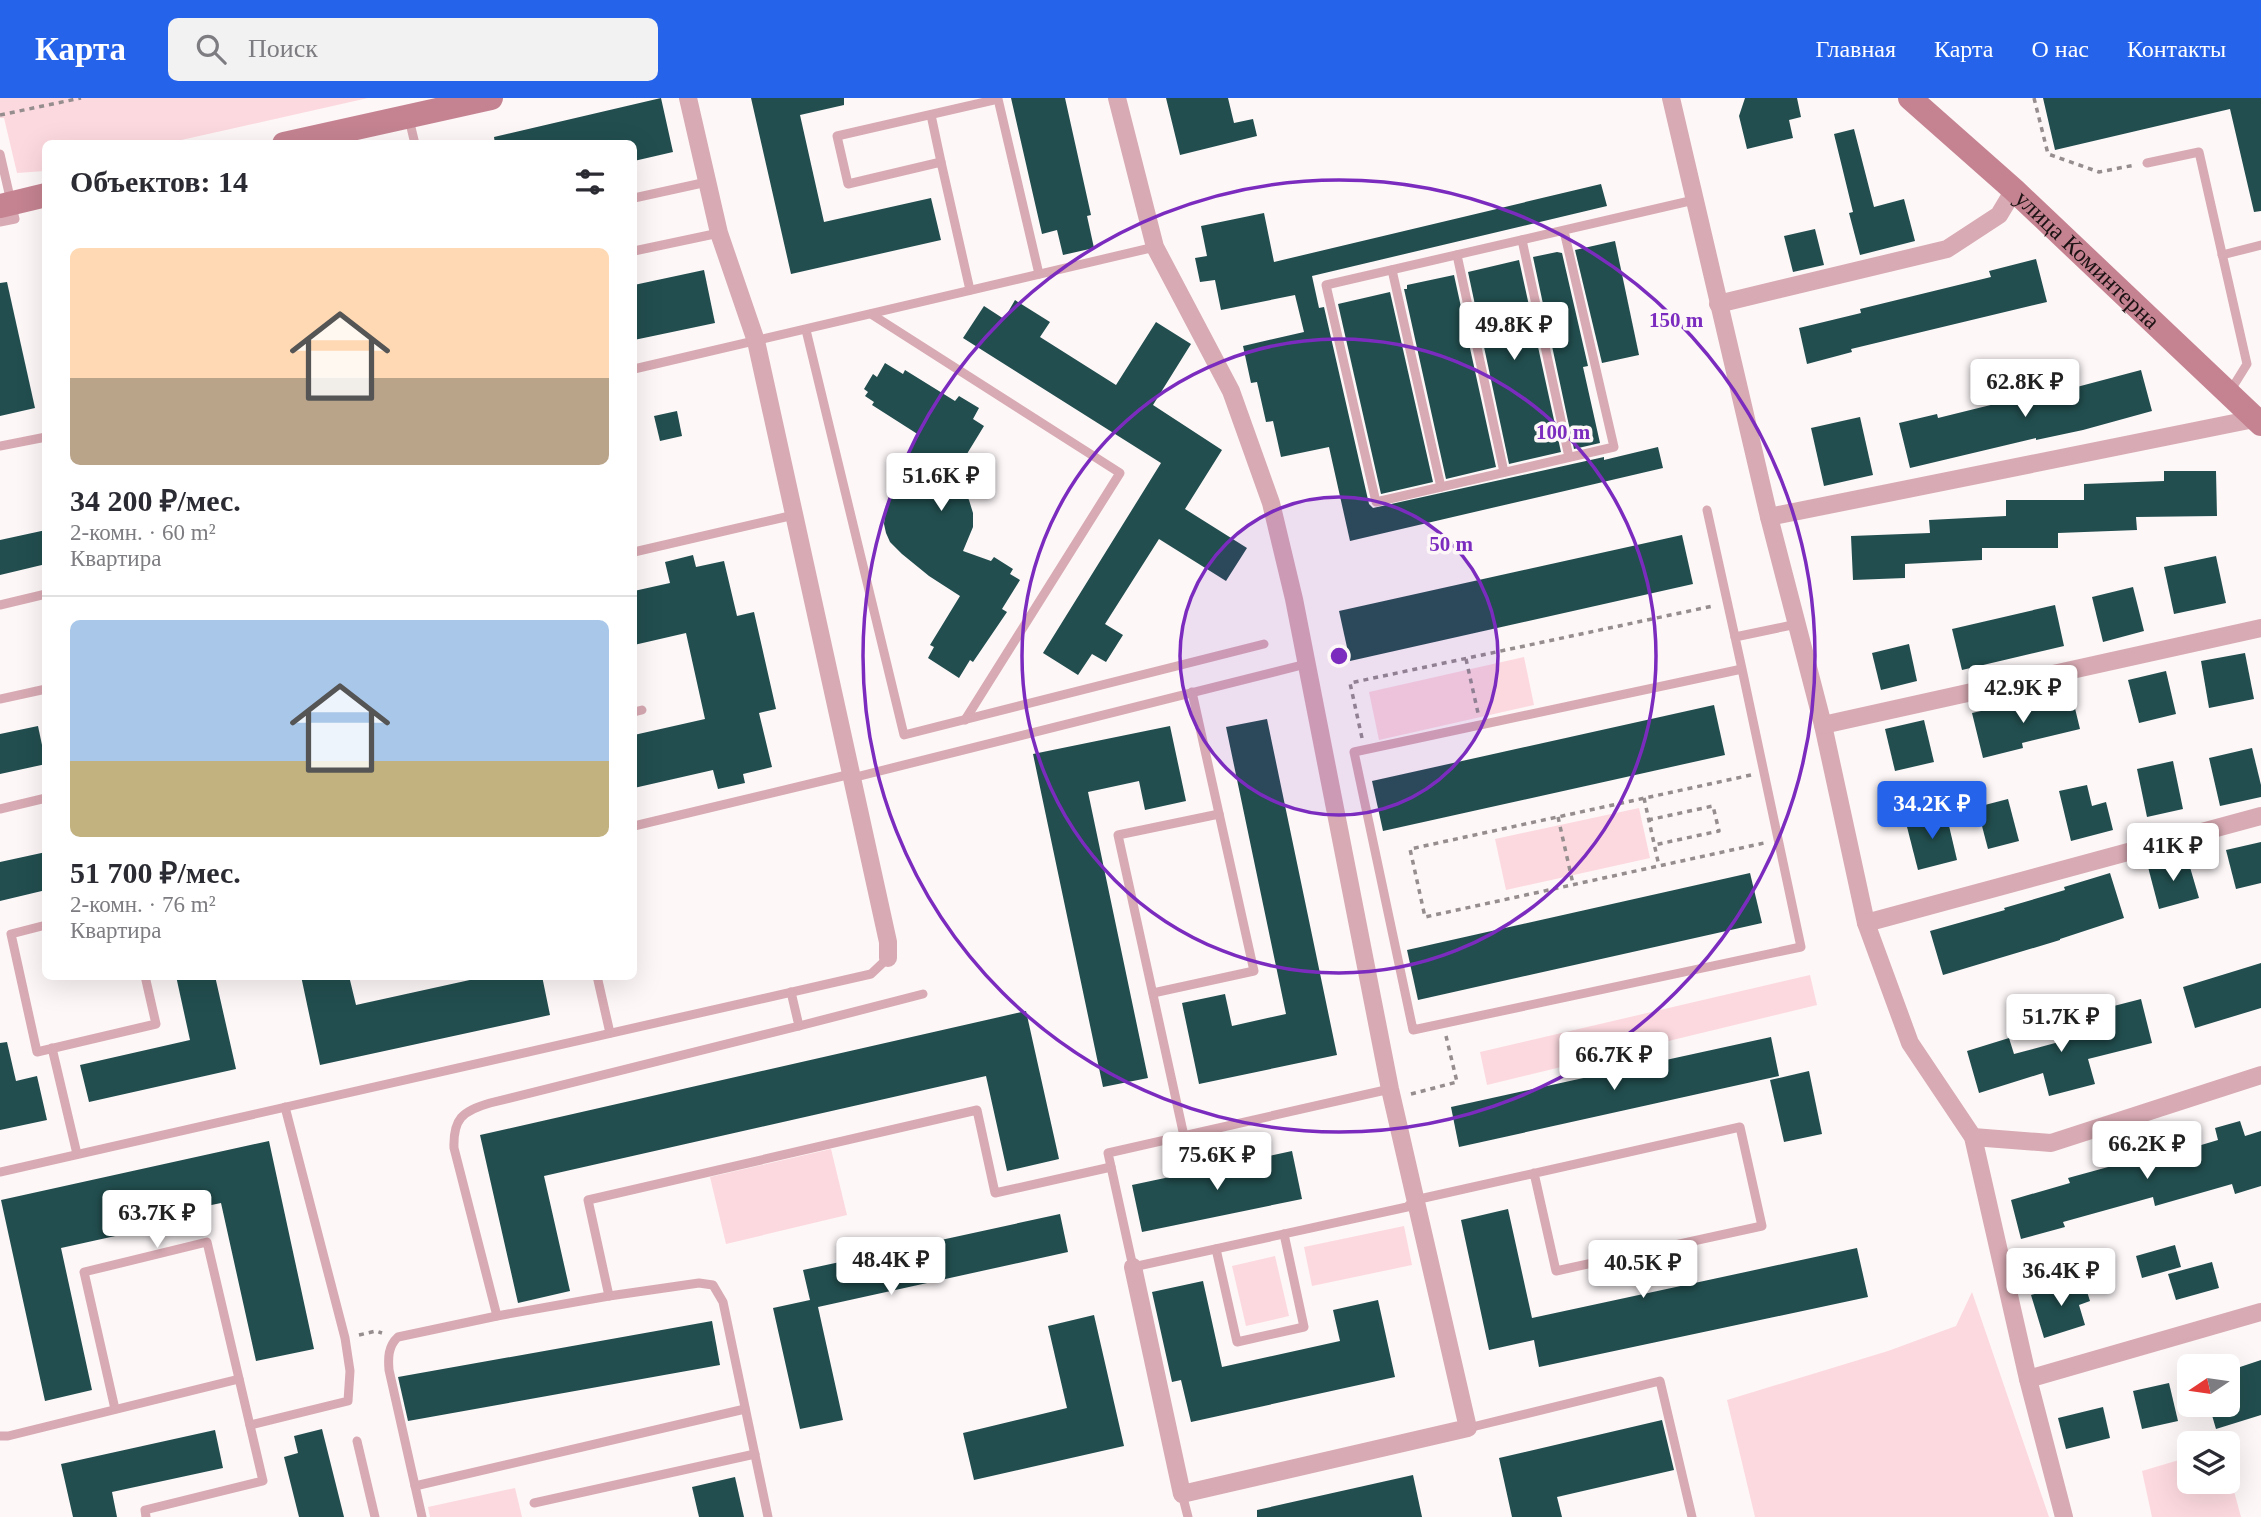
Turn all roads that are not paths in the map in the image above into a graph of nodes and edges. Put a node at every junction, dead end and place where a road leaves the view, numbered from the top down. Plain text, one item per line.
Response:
1 (491, 98) edge
2 (688, 98) edge
3 (1117, 98) edge
4 (1671, 98) edge
5 (1910, 98) edge
6 (931, 115) junction
7 (409, 117) junction
8 (303, 140) edge
9 (414, 140) edge
10 (0, 155) edge
11 (941, 162) junction
12 (2147, 163) road end
13 (708, 182) junction
14 (2014, 190) junction
15 (42, 196) edge
16 (637, 197) edge
17 (1694, 200) junction
18 (3, 211) edge
19 (1564, 231) junction
20 (719, 233) junction
21 (1522, 240) junction
22 (2261, 245) edge
23 (1155, 247) junction
24 (637, 250) edge
25 (1457, 255) junction
26 (2222, 255) junction
27 (1392, 270) junction
28 (1038, 274) junction
29 (971, 290) junction
30 (1718, 304) junction
31 (871, 314) junction
32 (806, 330) junction
33 (756, 341) junction
34 (637, 368) edge
35 (2228, 395) junction
36 (2258, 421) edge
37 (42, 438) edge
38 (0, 446) edge
39 (1569, 457) junction
40 (1504, 472) junction
41 (1441, 487) junction
42 (1707, 510) dead end
43 (794, 515) junction
44 (1769, 517) junction
45 (637, 551) edge
46 (42, 595) edge
47 (0, 605) edge
48 (1797, 624) junction
49 (2261, 628) edge
50 (1735, 637) junction
51 (1264, 644) dead end
52 (1306, 664) junction
53 (1742, 669) junction
54 (42, 690) edge
55 (1192, 692) junction
56 (0, 699) edge
57 (965, 720) junction
58 (1823, 725) junction
59 (852, 776) junction
60 (42, 799) edge
61 (0, 809) edge
62 (1219, 814) junction
63 (2261, 816) edge
64 (637, 825) edge
65 (1866, 923) junction
66 (42, 926) edge
67 (888, 958) joint
68 (146, 980) edge
69 (598, 980) edge
70 (791, 992) junction
71 (1153, 993) junction
72 (923, 994) dead end
73 (799, 1026) junction
74 (610, 1033) junction
75 (52, 1048) junction
76 (2261, 1075) edge
77 (1391, 1094) junction
78 (285, 1107) junction
79 (1184, 1136) junction
80 (1973, 1137) junction
81 (77, 1154) junction
82 (1111, 1167) junction
83 (0, 1172) edge
84 (1534, 1173) junction
85 (1415, 1200) junction
86 (1284, 1234) junction
87 (1216, 1249) junction
88 (1133, 1267) junction
89 (610, 1296) junction
90 (2261, 1312) edge
91 (497, 1316) junction
92 (239, 1379) junction
93 (2028, 1379) junction
94 (115, 1409) junction
95 (745, 1409) junction
96 (250, 1425) junction
97 (1468, 1428) junction
98 (0, 1436) edge
99 (357, 1441) dead end
100 (755, 1454) junction
101 (415, 1486) junction
102 (1182, 1494) junction
103 (534, 1503) dead end
104 (146, 1517) edge
105 (375, 1517) edge
106 (422, 1517) edge
107 (768, 1517) edge
108 (1188, 1517) edge
109 (1692, 1517) edge
110 (2064, 1517) edge

1 - 7 street
2 - 13 street
3 - 23 street
4 - 17 street
5 - 14 street, улица Коминтерна
6 - 11 lane
6 - 11 lane
6 - 28 lane
7 - 8 street
7 - 9 lane
10 - 18 lane
11 - 29 lane
12 - 26 lane
13 - 16 lane
13 - 20 street
14 - 30 street
14 - 35 street, улица Коминтерна
15 - 18 street
17 - 19 lane
17 - 30 street
19 - 21 lane
19 - 39 lane
20 - 24 lane
20 - 33 street
21 - 25 lane
21 - 39 lane
22 - 26 lane
23 - 28 lane
23 - 52 street
25 - 27 lane
25 - 40 lane
26 - 35 lane
27 - 41 lane
27 - 41 lane
28 - 29 lane
29 - 31 lane
30 - 44 street
31 - 32 lane
31 - 57 lane
32 - 33 lane
32 - 57 lane
33 - 34 lane
33 - 43 street
35 - 36 street, улица Коминтерна
36 - 44 street
37 - 38 lane
39 - 40 lane
40 - 41 lane
42 - 50 lane
43 - 45 lane
43 - 59 street
44 - 48 street
46 - 47 lane
48 - 50 lane
48 - 58 street
49 - 58 street
50 - 53 lane
51 - 57 lane
52 - 55 lane
52 - 77 street
53 - 53 lane
54 - 56 lane
55 - 59 lane
55 - 62 lane
58 - 65 street
59 - 64 lane
59 - 67 street
60 - 61 lane
62 - 71 lane
62 - 71 lane
63 - 65 street
65 - 80 street
66 - 75 lane
67 - 70 lane
68 - 75 lane
69 - 74 lane
70 - 73 lane
70 - 74 lane
71 - 79 lane
72 - 73 lane
73 - 91 lane
74 - 78 lane
75 - 81 lane
76 - 80 street
77 - 79 lane
77 - 85 street
78 - 81 lane
78 - 96 lane
79 - 82 lane
80 - 93 street
81 - 83 lane
82 - 88 lane
82 - 89 lane
84 - 84 lane
84 - 85 lane
85 - 86 lane
85 - 97 street
86 - 87 lane
86 - 87 lane
87 - 88 lane
88 - 102 street
89 - 91 lane
89 - 95 lane
90 - 93 street
91 - 101 lane
92 - 94 lane
92 - 94 lane
92 - 96 lane
93 - 110 street
94 - 98 lane
95 - 100 lane
95 - 101 lane
96 - 104 lane
97 - 102 street
97 - 109 lane
99 - 105 lane
100 - 103 lane
100 - 107 lane
101 - 106 lane
102 - 108 lane

